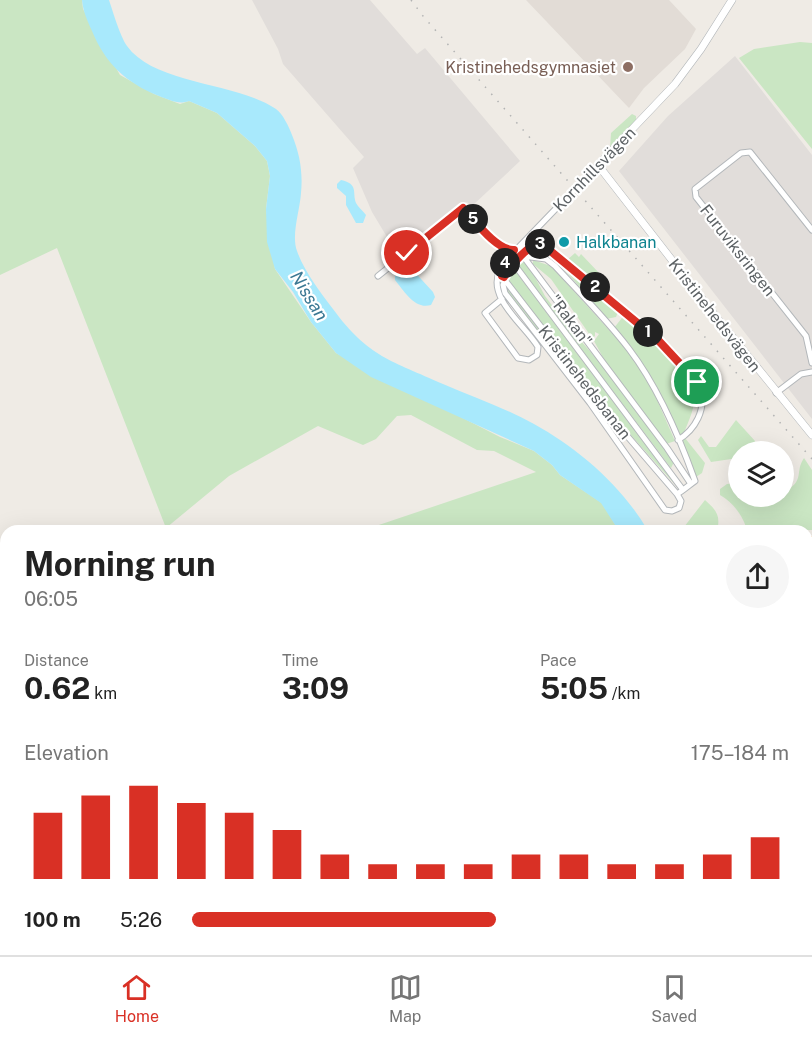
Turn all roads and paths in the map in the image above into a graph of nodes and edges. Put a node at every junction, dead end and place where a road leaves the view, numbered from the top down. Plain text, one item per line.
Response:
1 (732, 0) edge
2 (598, 165) junction
3 (812, 230) edge
4 (514, 250) junction
5 (523, 256) junction
6 (514, 264) junction
7 (378, 276) dead end
8 (503, 277) junction
9 (502, 299) junction
10 (812, 363) edge
11 (604, 364) joint
12 (812, 372) edge
13 (776, 393) junction
14 (812, 435) edge
15 (678, 440) junction
16 (691, 484) junction
17 (680, 492) junction

1 - 2 street, Kornhillsvägen
2 - 4 street, Kornhillsvägen
2 - 13 street, Kristinehedsvägen
3 - 10 street, Furuviksringen
4 - 7 street
4 - 8 street, Kornhillsvägen
5 - 6 street
5 - 11 street, "Rakan"
5 - 15 street
5 - 15 street
6 - 8 street
6 - 17 street
8 - 9 street
8 - 17 street, Kristinehedsbanan
8 - 17 street
9 - 9 street
11 - 16 street, Kristinehedsbanan
12 - 13 street
13 - 14 street, Kristinehedsvägen
15 - 16 street
16 - 17 street

